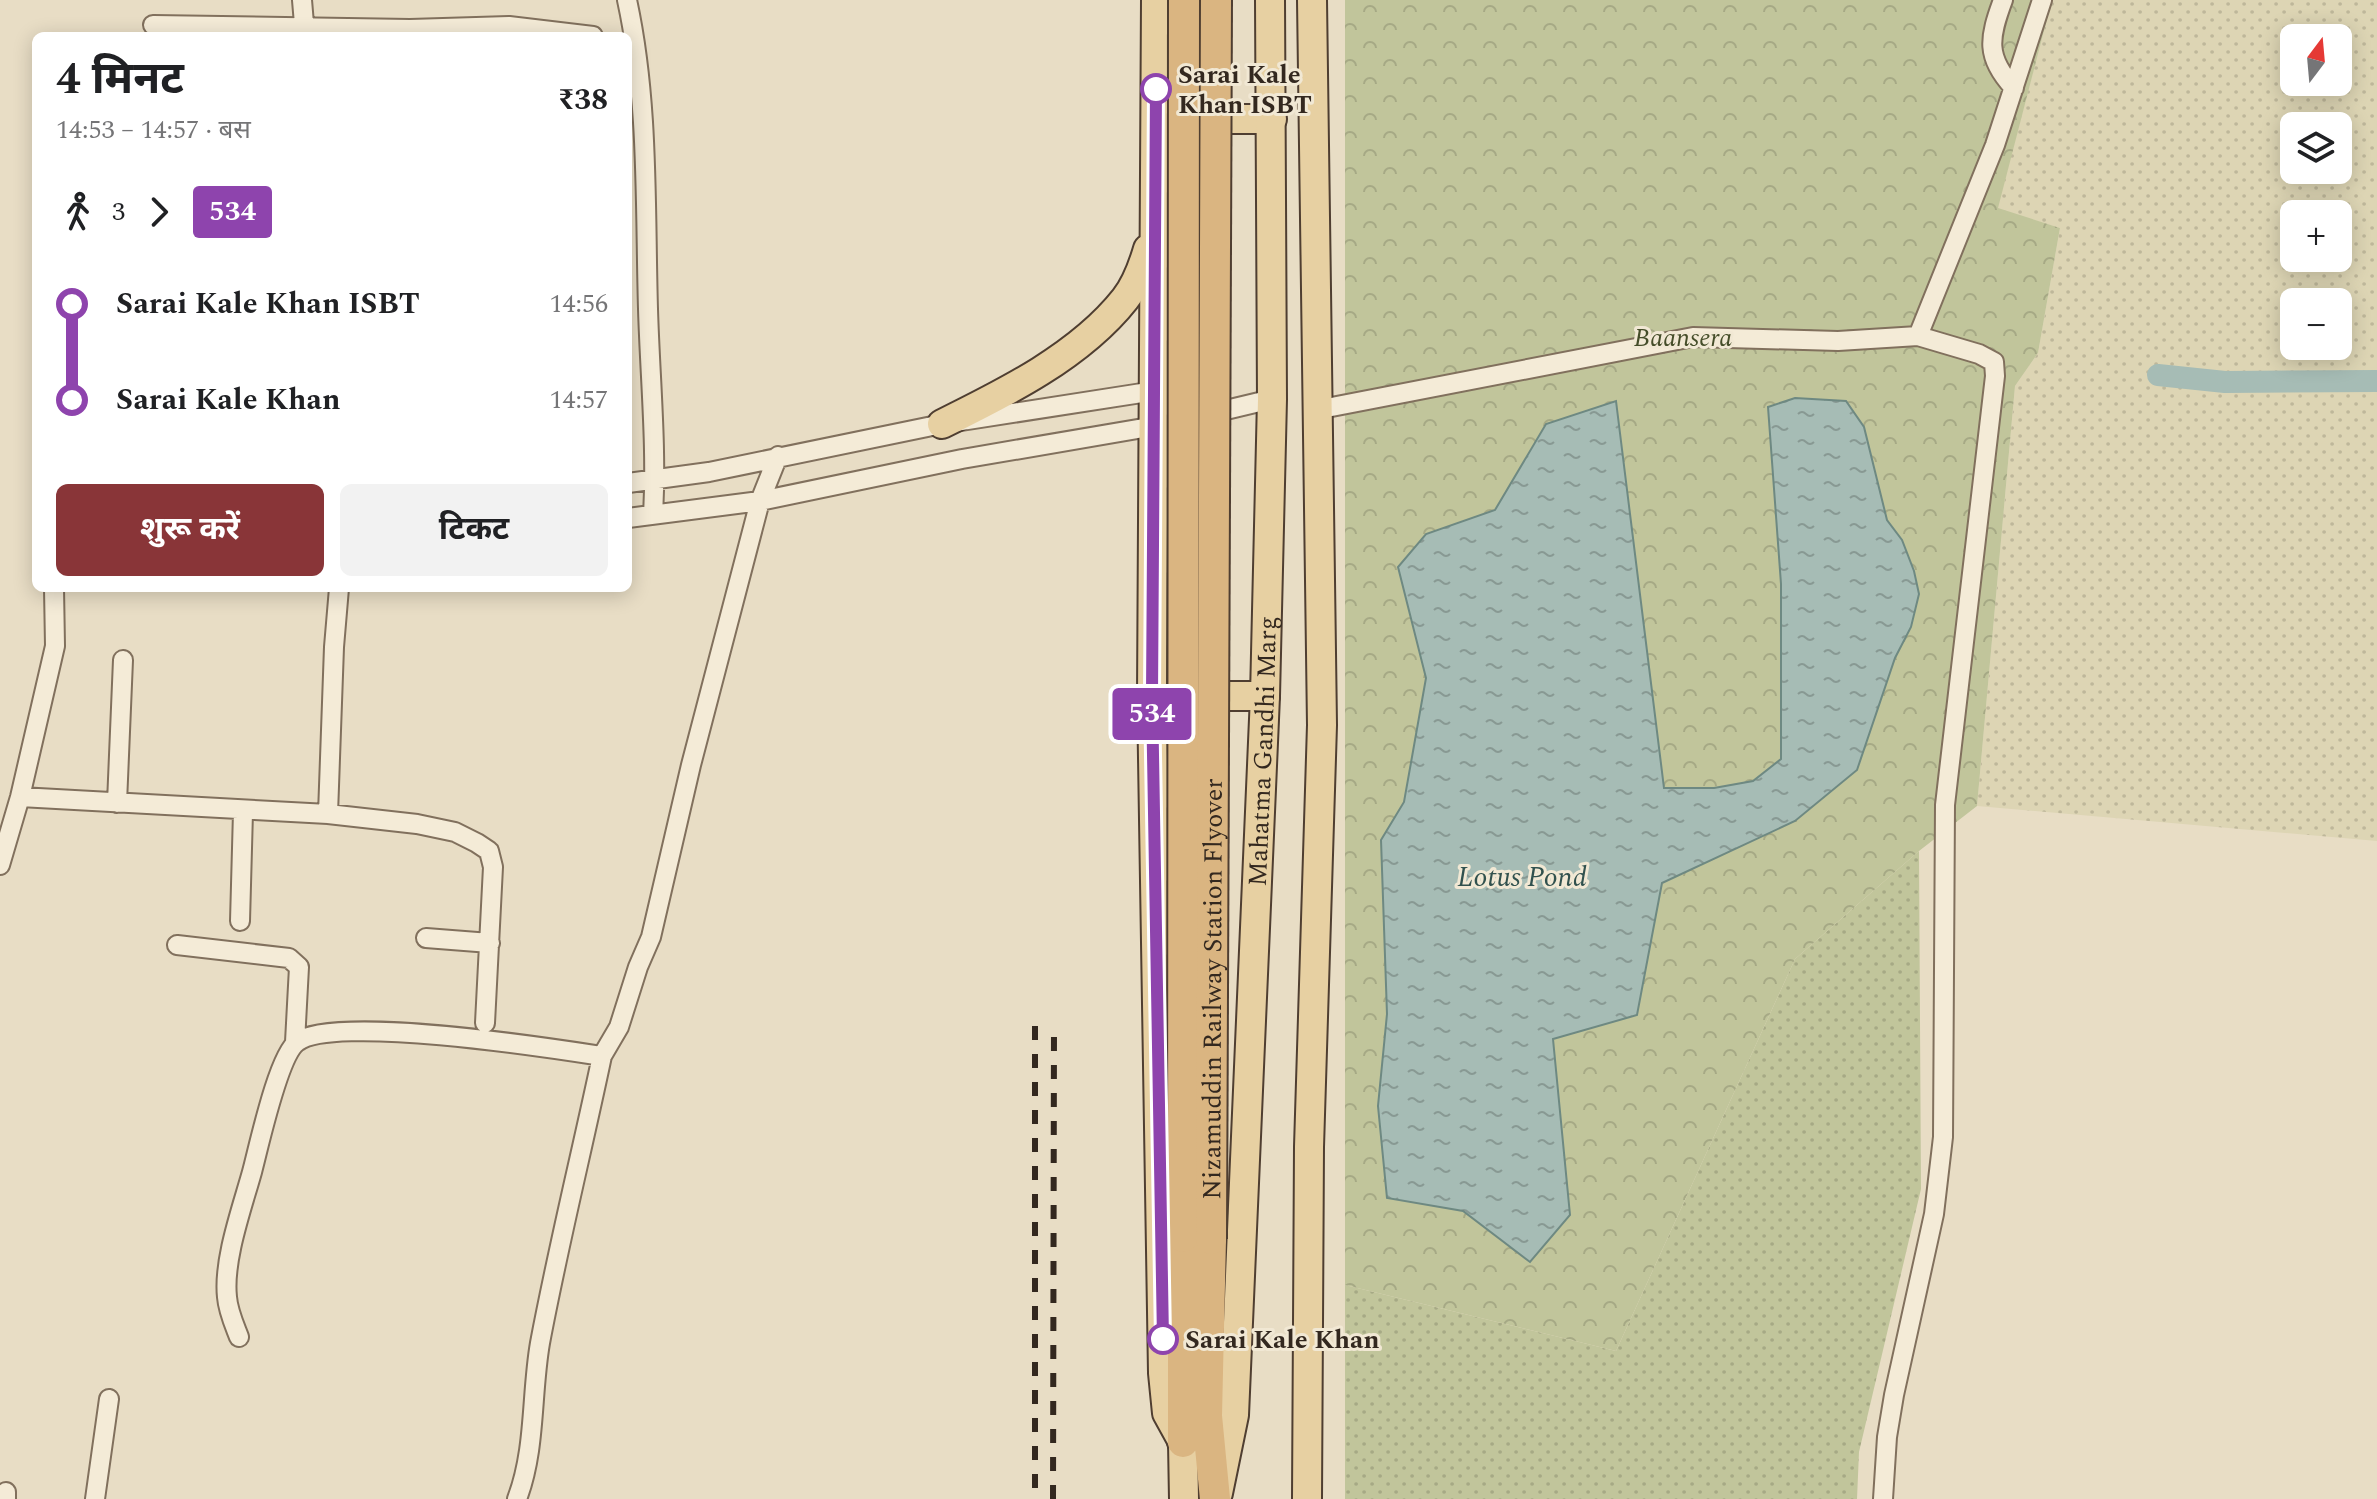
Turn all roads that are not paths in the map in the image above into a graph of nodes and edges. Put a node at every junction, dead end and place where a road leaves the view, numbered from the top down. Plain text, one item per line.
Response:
1 (302, 0) edge
2 (627, 0) edge
3 (1156, 0) edge
4 (1184, 0) edge
5 (1216, 0) edge
6 (1270, 0) edge
7 (1312, 0) edge
8 (2003, 0) edge
9 (2042, 0) edge
10 (153, 25) dead end
11 (305, 31) edge
12 (559, 32) edge
13 (631, 32) edge
14 (632, 41) edge
15 (2014, 88) junction
16 (1156, 119) junction
17 (1272, 119) junction
18 (637, 174) edge
19 (1155, 227) junction
20 (632, 307) edge
21 (648, 308) junction
22 (1918, 336) junction
23 (1154, 390) junction
24 (1272, 399) junction
25 (1316, 410) junction
26 (942, 424) junction
27 (1154, 427) junction
28 (778, 456) junction
29 (655, 479) junction
30 (632, 482) edge
31 (760, 501) junction
32 (653, 515) junction
33 (632, 518) edge
34 (54, 592) edge
35 (339, 592) edge
36 (123, 660) dead end
37 (1152, 696) junction
38 (1265, 696) junction
39 (20, 797) junction
40 (117, 803) junction
41 (243, 812) junction
42 (328, 814) junction
43 (0, 865) edge
44 (240, 921) dead end
45 (426, 938) dead end
46 (490, 943) junction
47 (177, 945) dead end
48 (485, 1023) dead end
49 (295, 1042) junction
50 (602, 1056) junction
51 (1197, 1238) junction
52 (239, 1337) dead end
53 (109, 1399) dead end
54 (1183, 1442) junction
55 (95, 1499) edge
56 (517, 1499) edge
57 (1184, 1499) edge
58 (1216, 1499) edge
59 (1307, 1499) edge
60 (1883, 1499) edge

1 - 11 street
2 - 13 street
3 - 16 main road
4 - 51 highway, Nizamuddin Railway Station Flyover, bridge
5 - 51 highway, Nizamuddin Railway Station Flyover, bridge
6 - 17 main road, Mahatma Gandhi Marg
7 - 25 main road
8 - 15 street
9 - 15 street
10 - 11 street
11 - 12 street
14 - 18 street
15 - 22 street
16 - 17 main road
16 - 19 main road
17 - 24 main road, Mahatma Gandhi Marg
18 - 21 street
19 - 23 main road
19 - 26 main road
20 - 21 street
21 - 29 street
22 - 25 street
22 - 60 street
23 - 24 street
23 - 26 street
23 - 27 main road
24 - 27 street
24 - 38 main road, Mahatma Gandhi Marg
25 - 59 main road
26 - 28 street
27 - 31 street
27 - 37 main road
28 - 29 street
28 - 31 street
29 - 30 street
29 - 32 street
31 - 32 street
31 - 50 street
32 - 33 street
34 - 39 street
35 - 42 street
36 - 40 street
37 - 38 main road
37 - 54 main road
38 - 58 main road, Mahatma Gandhi Marg
39 - 40 street
39 - 43 street
40 - 41 street
41 - 42 street
41 - 44 street
42 - 46 street
45 - 46 street
46 - 48 street
47 - 49 street
49 - 50 street
49 - 52 street
50 - 56 street
51 - 54 highway, Nizamuddin Railway Station Flyover
51 - 58 highway, Nizamuddin Railway Station Flyover
53 - 55 street
54 - 57 main road

